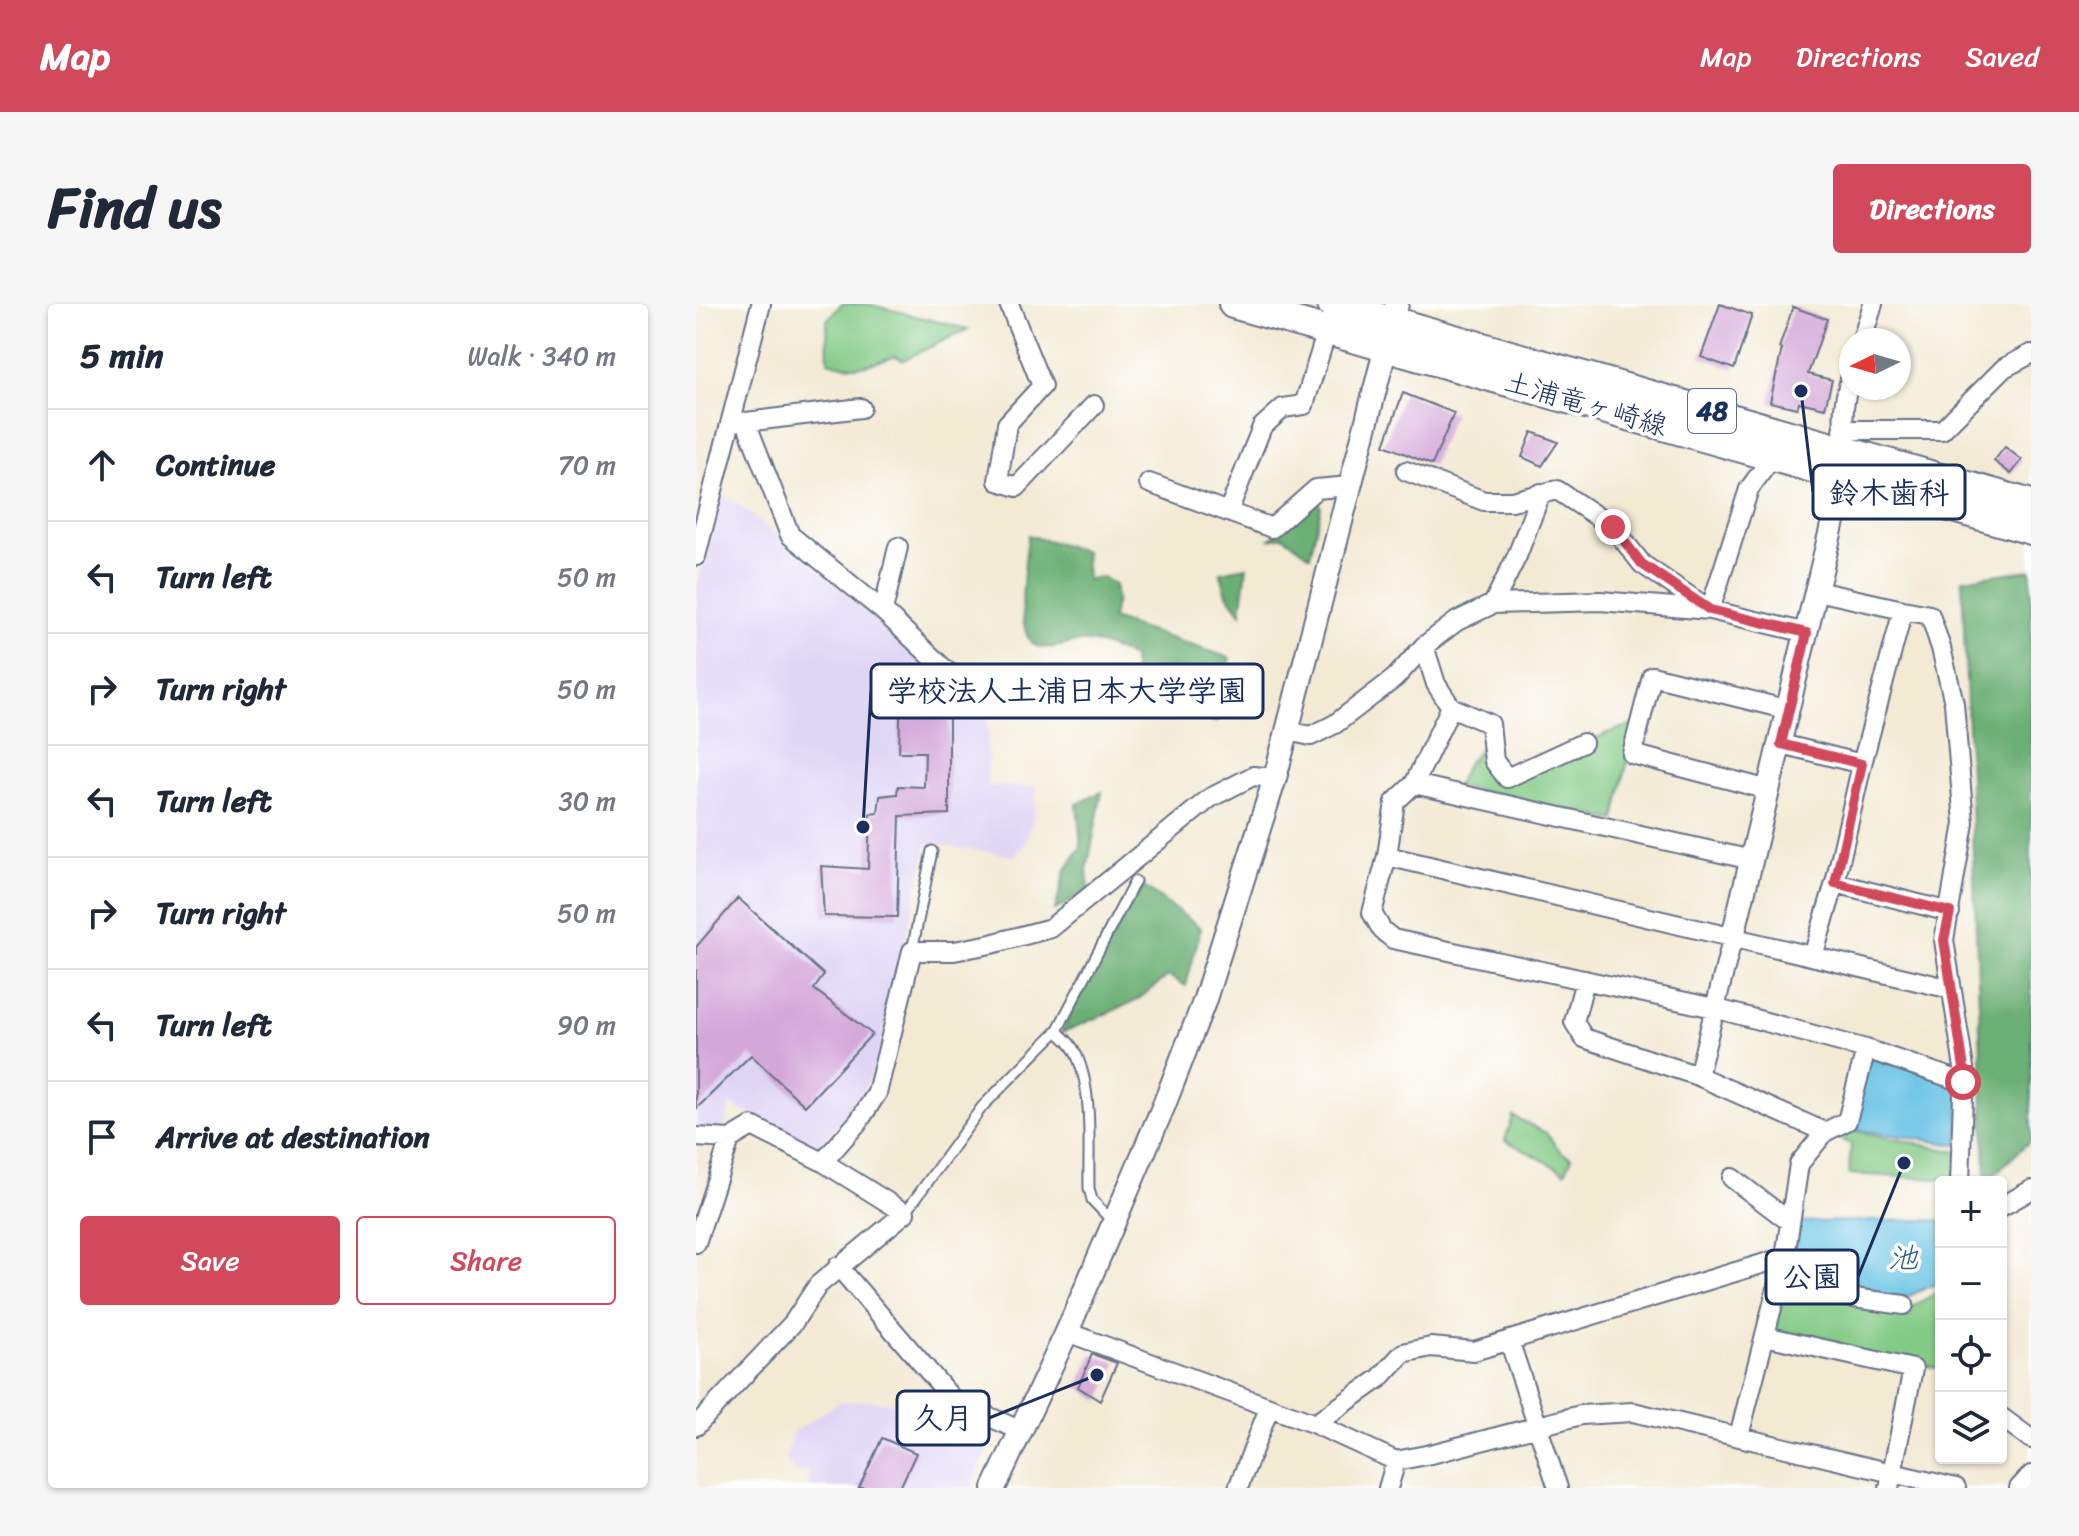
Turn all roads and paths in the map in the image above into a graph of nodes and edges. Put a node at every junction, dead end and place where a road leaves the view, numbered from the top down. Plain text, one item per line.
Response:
1 (761, 304) edge
2 (1009, 304) edge
3 (1233, 304) edge
4 (1873, 304) edge
5 (1330, 317) edge
6 (1392, 324) edge
7 (1866, 328) edge
8 (2031, 354) edge
9 (1846, 400) edge
10 (1094, 405) dead end
11 (861, 408) dead end
12 (738, 421) junction
13 (1846, 452) junction
14 (1773, 456) junction
15 (1406, 471) dead end
16 (1149, 483) dead end
17 (1350, 486) junction
18 (1541, 493) junction
19 (2031, 504) edge
20 (1228, 512) junction
21 (2031, 530) edge
22 (898, 547) dead end
23 (696, 556) edge
24 (1817, 591) junction
25 (1493, 604) junction
26 (1710, 610) junction
27 (1903, 610) junction
28 (883, 611) junction
29 (1807, 633) junction
30 (1424, 646) junction
31 (970, 693) dead end
32 (1451, 707) junction
33 (1789, 710) junction
34 (1288, 731) junction
35 (1583, 743) dead end
36 (1781, 744) junction
37 (1862, 764) junction
38 (1275, 778) junction
39 (1414, 784) junction
40 (1769, 790) junction
41 (932, 851) dead end
42 (1387, 856) junction
43 (1752, 860) junction
44 (1135, 881) dead end
45 (1835, 883) junction
46 (1950, 912) junction
47 (1733, 936) junction
48 (912, 951) junction
49 (1813, 956) junction
50 (1585, 980) junction
51 (1951, 989) junction
52 (1714, 1008) junction
53 (1057, 1031) junction
54 (1866, 1049) junction
55 (1698, 1076) junction
56 (1963, 1082) junction
57 (1825, 1132) junction
58 (696, 1137) edge
59 (730, 1139) junction
60 (823, 1162) junction
61 (1960, 1176) edge
62 (1732, 1178) dead end
63 (2031, 1190) edge
64 (2007, 1204) edge
65 (905, 1213) junction
66 (1790, 1222) junction
67 (1114, 1223) junction
68 (696, 1243) edge
69 (1785, 1257) junction
70 (838, 1266) junction
71 (1779, 1281) junction
72 (1904, 1305) dead end
73 (1067, 1332) junction
74 (1765, 1336) junction
75 (1509, 1340) junction
76 (1269, 1408) junction
77 (2007, 1421) edge
78 (1315, 1424) junction
79 (696, 1426) edge
80 (1539, 1426) junction
81 (1021, 1431) junction
82 (1739, 1436) junction
83 (2031, 1439) edge
84 (1396, 1461) junction
85 (2031, 1475) edge
86 (1891, 1480) edge
87 (994, 1488) edge
88 (1238, 1488) edge
89 (1388, 1488) edge
90 (1558, 1488) edge
91 (1956, 1488) edge
92 (2019, 1488) edge

1 - 12 street
2 - 10 street
3 - 5 main road, 土浦竜ヶ崎線 / 48
4 - 7 street
5 - 6 main road, 土浦竜ヶ崎線 / 48
5 - 20 street
6 - 13 main road, 土浦竜ヶ崎線 / 48
6 - 14 main road, 土浦竜ヶ崎線 / 48
6 - 17 street
8 - 13 street
9 - 13 street
11 - 12 street
12 - 23 street
12 - 28 street
13 - 14 main road, 土浦竜ヶ崎線 / 48
13 - 19 main road, 土浦竜ヶ崎線 / 48
13 - 21 main road, 土浦竜ヶ崎線 / 48
13 - 24 street
14 - 26 street
15 - 18 street
16 - 20 street
17 - 20 street
17 - 34 street
18 - 25 street
18 - 26 street
22 - 28 street
24 - 27 street
24 - 29 street
25 - 26 street
25 - 30 street
26 - 29 street
27 - 37 street
27 - 46 street
28 - 31 street
29 - 33 street
30 - 32 street
30 - 34 street
32 - 35 street
32 - 39 street
33 - 36 street
33 - 40 street
34 - 38 street
36 - 37 street
36 - 40 street
37 - 45 street
38 - 48 street
38 - 67 street
39 - 42 street
39 - 43 street
40 - 43 street
41 - 48 lane
42 - 47 street
42 - 50 street
43 - 47 street
44 - 53 lane
45 - 46 street
45 - 49 street
46 - 51 street
47 - 49 street
47 - 52 street
48 - 60 street
49 - 51 street
50 - 52 street
50 - 55 street
51 - 56 street
52 - 54 street
52 - 55 street
53 - 65 lane
53 - 67 lane
54 - 56 street
54 - 57 street
55 - 57 street
56 - 61 street
57 - 66 street
58 - 59 street
59 - 60 street
59 - 68 street
60 - 65 street
62 - 66 street
63 - 64 street
65 - 70 street
66 - 69 street
67 - 73 street
69 - 71 street
69 - 75 street
70 - 79 street
70 - 81 street
71 - 72 street
71 - 74 street
73 - 76 street
73 - 81 street
74 - 82 street
74 - 86 street
75 - 78 street
75 - 80 street
76 - 78 street
76 - 88 street
77 - 83 street
78 - 84 street
80 - 82 street
80 - 84 street
80 - 90 street
81 - 87 street
82 - 86 street
84 - 89 street
85 - 92 street
86 - 91 street

